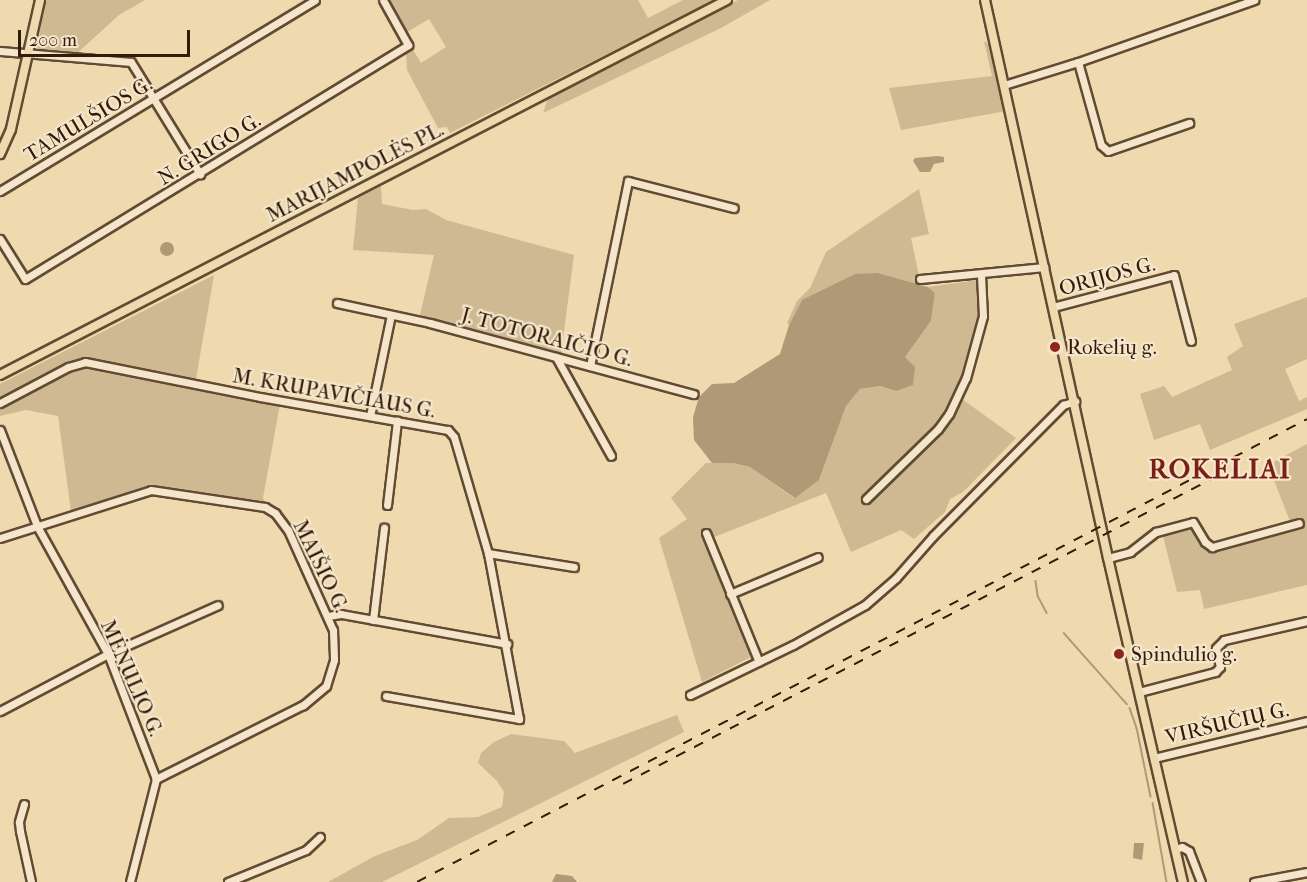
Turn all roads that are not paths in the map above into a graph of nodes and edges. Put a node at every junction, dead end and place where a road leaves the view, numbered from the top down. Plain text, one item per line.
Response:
1 (40, 0) edge
2 (315, 0) edge
3 (382, 0) edge
4 (727, 0) edge
5 (985, 0) edge
6 (1254, 0) edge
7 (0, 51) edge
8 (28, 54) junction
9 (1078, 62) junction
10 (1004, 85) junction
11 (154, 98) junction
12 (1189, 123) dead end
13 (0, 154) edge
14 (200, 174) junction
15 (0, 191) edge
16 (734, 208) dead end
17 (0, 239) edge
18 (1044, 267) junction
19 (981, 275) junction
20 (920, 279) dead end
21 (338, 303) dead end
22 (1053, 307) junction
23 (391, 315) junction
24 (1191, 341) dead end
25 (556, 357) junction
26 (590, 366) junction
27 (5, 373) edge
28 (694, 394) dead end
29 (1075, 401) junction
30 (0, 403) edge
31 (370, 417) junction
32 (397, 421) junction
33 (0, 430) edge
34 (611, 456) dead end
35 (866, 500) dead end
36 (387, 505) dead end
37 (1299, 523) dead end
38 (37, 526) junction
39 (384, 528) dead end
40 (706, 533) dead end
41 (0, 538) edge
42 (488, 553) junction
43 (818, 557) dead end
44 (1108, 558) junction
45 (574, 567) dead end
46 (730, 594) junction
47 (218, 605) dead end
48 (328, 616) junction
49 (373, 620) junction
50 (1307, 621) edge
51 (507, 644) junction
52 (108, 654) junction
53 (759, 662) junction
54 (1139, 692) junction
55 (690, 695) dead end
56 (386, 696) dead end
57 (0, 711) edge
58 (1307, 722) edge
59 (1154, 758) junction
60 (156, 779) junction
61 (24, 804) dead end
62 (320, 837) dead end
63 (1176, 849) junction
64 (1307, 872) edge
65 (31, 882) edge
66 (130, 882) edge
67 (228, 882) edge
68 (1183, 882) edge
69 (1201, 882) edge
70 (1254, 882) edge

1 - 8 main road
2 - 11 street, TAMULŠIOS G.
3 - 14 street, N. GRIGO G.
4 - 27 main road, MARIJAMPOLĖS PL.
5 - 10 main road
6 - 9 street
7 - 8 street
8 - 11 street
8 - 13 main road
9 - 10 street
9 - 12 street
10 - 18 main road
11 - 14 street
11 - 15 street, TAMULŠIOS G.
14 - 17 street, N. GRIGO G.
16 - 26 street
18 - 19 street
18 - 22 main road
19 - 20 street
19 - 35 street
21 - 23 street, J. TOTORAIČIO G.
22 - 24 street, ORIJOS G.
22 - 29 main road
23 - 25 street, J. TOTORAIČIO G.
23 - 31 street
25 - 26 street, J. TOTORAIČIO G.
25 - 34 street
26 - 28 street, J. TOTORAIČIO G.
29 - 44 main road
29 - 53 street
30 - 31 street, M. KRUPAVIČIAUS G.
31 - 32 street, M. KRUPAVIČIAUS G.
32 - 36 street
32 - 42 street, M. KRUPAVIČIAUS G.
33 - 38 street, MĖNULIO G.
37 - 44 street
38 - 41 street, MAIŠIO G.
38 - 48 street, MAIŠIO G.
38 - 52 street, MĖNULIO G.
39 - 49 street
40 - 46 street
42 - 45 street
42 - 51 street, M. KRUPAVIČIAUS G.
43 - 46 street
44 - 54 main road
46 - 53 street
47 - 52 street
48 - 49 street
48 - 60 street, MAIŠIO G.
49 - 51 street
50 - 54 street
51 - 56 street, M. KRUPAVIČIAUS G.
52 - 57 street
52 - 60 street, MĖNULIO G.
53 - 55 street
54 - 59 main road
58 - 59 street, VIRŠUČIŲ G.
59 - 63 main road
60 - 66 street
61 - 65 street
62 - 67 street
63 - 68 main road
63 - 69 street
64 - 70 street

